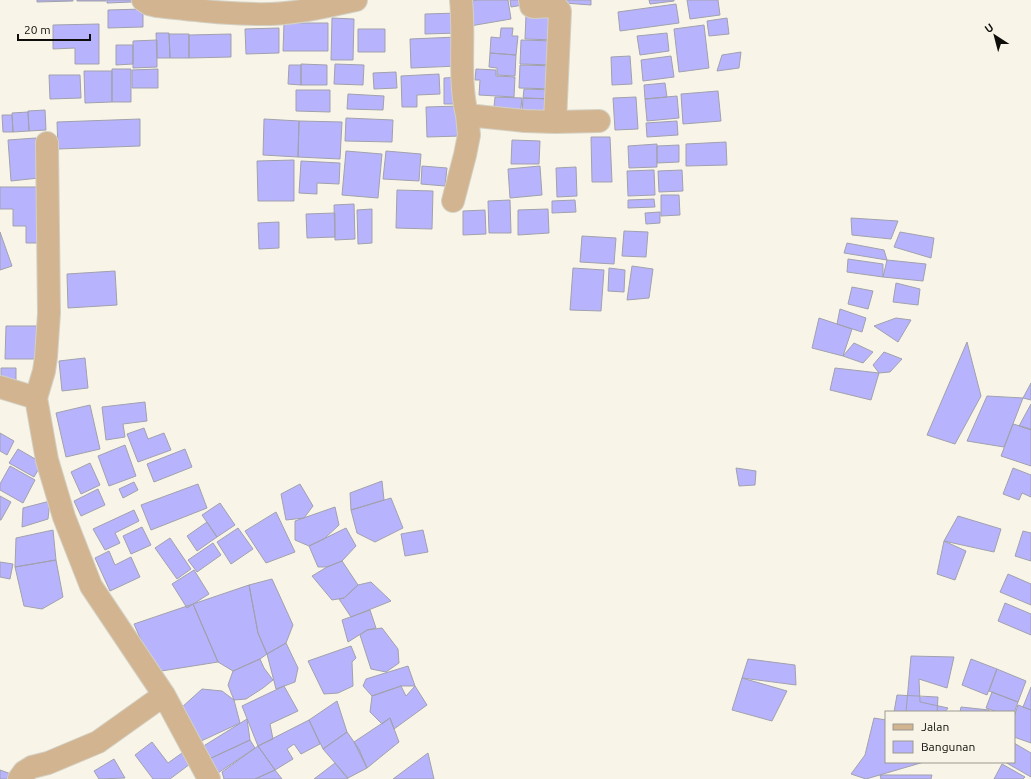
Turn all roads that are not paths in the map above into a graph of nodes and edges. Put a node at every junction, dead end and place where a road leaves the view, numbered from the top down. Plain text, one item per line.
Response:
1 (143, 0) edge
2 (356, 0) edge
3 (461, 0) edge
4 (530, 0) edge
5 (467, 115) junction
6 (599, 121) dead end
7 (555, 122) junction
8 (47, 143) dead end
9 (453, 201) dead end
10 (0, 386) edge
11 (36, 398) junction
12 (164, 695) junction
13 (19, 779) edge
14 (209, 779) edge

1 - 2 street
3 - 5 street
4 - 7 street
5 - 7 street
5 - 9 street
6 - 7 street
8 - 11 street
10 - 11 street
11 - 12 street
12 - 13 street
12 - 14 street

